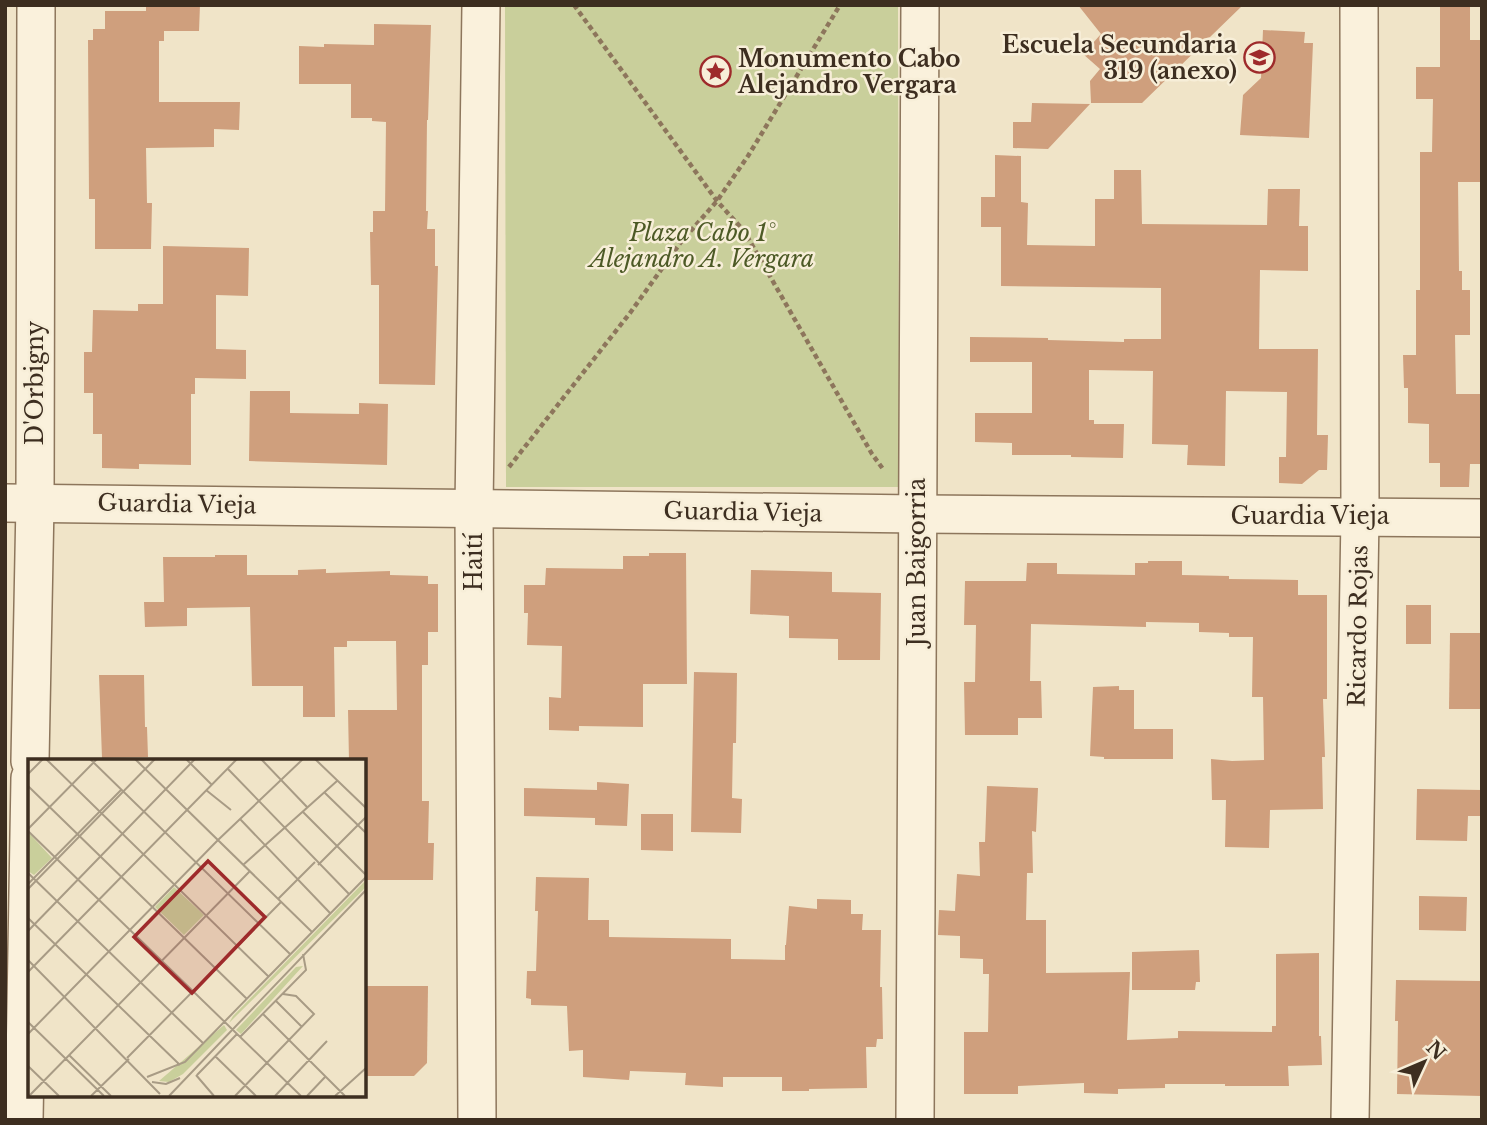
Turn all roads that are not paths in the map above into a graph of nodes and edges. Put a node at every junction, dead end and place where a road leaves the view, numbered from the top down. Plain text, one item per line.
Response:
1 (36, 5) edge
2 (481, 5) edge
3 (920, 5) edge
4 (1359, 5) edge
5 (20, 503) edge
6 (474, 508) junction
7 (918, 514) junction
8 (1360, 516) junction
9 (1482, 518) edge
10 (30, 759) edge
11 (28, 892) edge
12 (24, 1120) edge
13 (477, 1120) edge
14 (915, 1120) edge
15 (1350, 1120) edge

1 - 5 street, D'Orbigny
2 - 6 street, Haití
3 - 7 street, Juan Baigorria
4 - 8 street, Ricardo Rojas
5 - 6 street, Guardia Vieja
5 - 10 street, D'Orbigny
6 - 7 street, Guardia Vieja
6 - 13 street, Haití
7 - 8 street, Guardia Vieja
7 - 14 street, Juan Baigorria
8 - 9 street, Guardia Vieja
8 - 15 street, Ricardo Rojas
11 - 12 street

